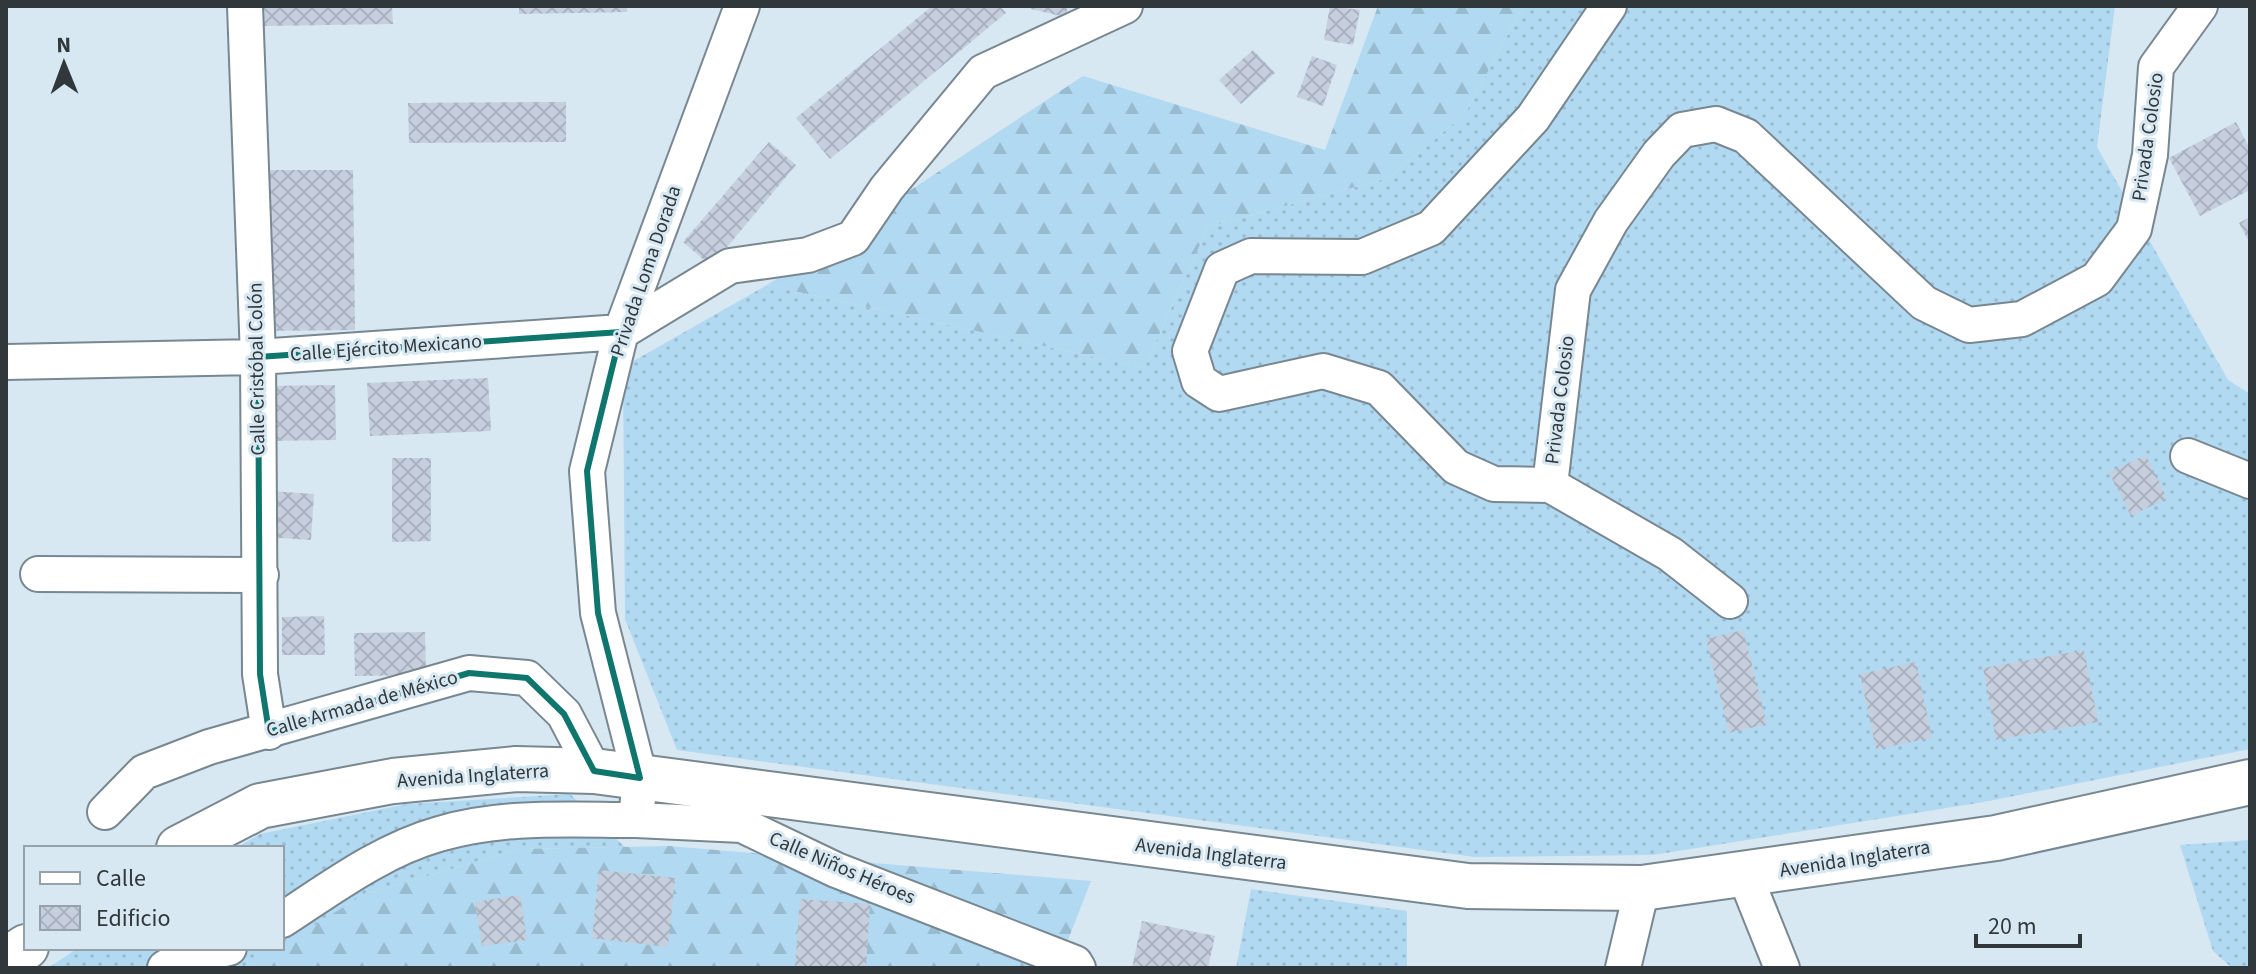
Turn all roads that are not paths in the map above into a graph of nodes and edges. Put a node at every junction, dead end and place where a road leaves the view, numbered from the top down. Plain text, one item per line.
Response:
1 (245, 6) edge
2 (742, 6) edge
3 (1125, 6) edge
4 (1609, 6) edge
5 (2200, 6) edge
6 (621, 332) junction
7 (258, 357) junction
8 (6, 362) edge
9 (2188, 456) dead end
10 (2250, 481) edge
11 (1550, 485) junction
12 (38, 574) dead end
13 (261, 575) junction
14 (1730, 601) dead end
15 (269, 732) junction
16 (594, 771) junction
17 (2250, 782) edge
18 (638, 799) junction
19 (105, 812) dead end
20 (183, 846) edge
21 (1745, 876) junction
22 (1642, 888) junction
23 (284, 919) edge
24 (24, 948) edge
25 (220, 950) edge
26 (6, 960) edge
27 (165, 968) edge
28 (1078, 968) edge
29 (1623, 968) edge
30 (1782, 968) edge

1 - 7 street, Calle Cristóbal Colón
2 - 6 street, Privada Loma Dorada
3 - 6 street
4 - 11 street, Privada Colosio
5 - 11 street, Privada Colosio
6 - 7 street, Calle Ejército Mexicano
6 - 18 street, Privada Loma Dorada
7 - 8 street, Calle Ejército Mexicano
7 - 13 street, Calle Cristóbal Colón
9 - 10 street
11 - 14 street
12 - 13 street
13 - 15 street, Calle Cristóbal Colón
15 - 16 street, Calle Armada de México
15 - 19 street, Calle Armada de México
16 - 18 main road, Avenida Inglaterra
16 - 20 main road, Avenida Inglaterra
17 - 21 main road, Avenida Inglaterra
18 - 22 main road, Avenida Inglaterra
18 - 23 street, Calle Niños Héroes
18 - 28 street, Calle Niños Héroes
21 - 22 main road, Avenida Inglaterra
21 - 30 street
22 - 29 street
24 - 26 main road
25 - 27 street

